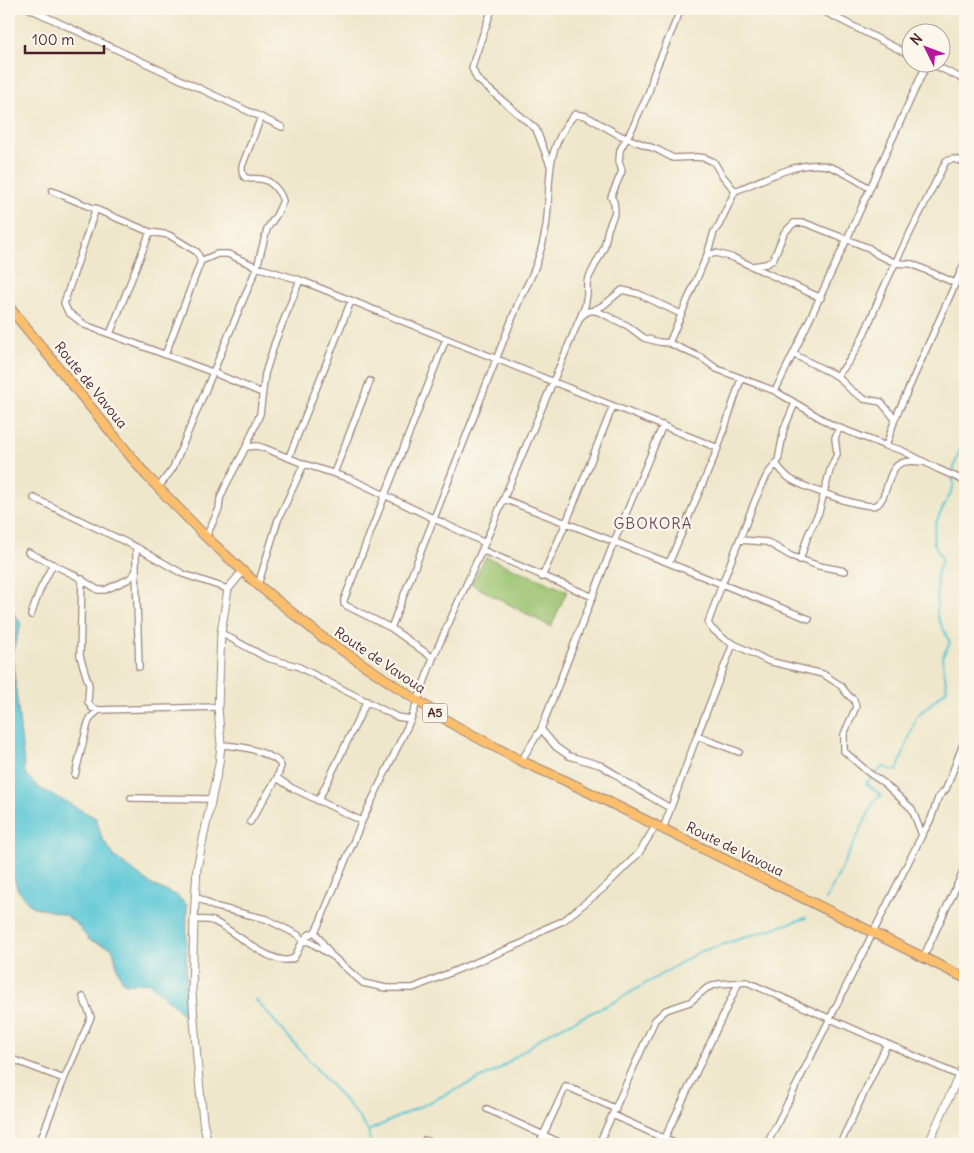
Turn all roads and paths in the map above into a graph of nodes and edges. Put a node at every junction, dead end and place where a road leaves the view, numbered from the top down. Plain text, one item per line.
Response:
1 (30, 9) edge
2 (492, 9) edge
3 (681, 9) edge
4 (819, 9) edge
5 (902, 51) edge
6 (923, 72) edge
7 (946, 72) edge
8 (965, 80) edge
9 (261, 117) junction
10 (282, 127) dead end
11 (626, 138) junction
12 (965, 162) edge
13 (550, 165) junction
14 (869, 188) junction
15 (735, 191) junction
16 (52, 192) dead end
17 (96, 208) junction
18 (150, 232) junction
19 (846, 238) junction
20 (707, 254) junction
21 (201, 261) junction
22 (965, 262) edge
23 (896, 263) junction
24 (753, 266) junction
25 (257, 267) junction
26 (300, 280) junction
27 (955, 283) junction
28 (820, 298) junction
29 (350, 301) junction
30 (9, 307) edge
31 (594, 310) junction
32 (681, 314) junction
33 (580, 319) junction
34 (110, 334) junction
35 (446, 339) junction
36 (670, 343) junction
37 (793, 354) junction
38 (165, 355) junction
39 (497, 359) junction
40 (212, 372) junction
41 (837, 376) junction
42 (740, 378) junction
43 (370, 381) dead end
44 (552, 382) junction
45 (775, 391) junction
46 (262, 393) junction
47 (795, 403) junction
48 (613, 406) junction
49 (895, 419) junction
50 (663, 426) junction
51 (839, 428) junction
52 (886, 446) junction
53 (246, 447) junction
54 (718, 448) junction
55 (289, 457) junction
56 (304, 464) junction
57 (776, 464) junction
58 (929, 464) junction
59 (334, 473) junction
60 (965, 480) edge
61 (158, 488) junction
62 (386, 495) junction
63 (825, 495) junction
64 (34, 498) dead end
65 (504, 499) junction
66 (434, 518) junction
67 (566, 523) junction
68 (206, 538) junction
69 (740, 540) junction
70 (614, 542) junction
71 (485, 543) junction
72 (136, 547) junction
73 (482, 550) junction
74 (28, 552) dead end
75 (800, 560) junction
76 (669, 563) junction
77 (53, 564) junction
78 (136, 570) junction
79 (243, 571) junction
80 (845, 571) dead end
81 (542, 577) junction
82 (82, 579) junction
83 (722, 584) junction
84 (258, 585) junction
85 (228, 589) junction
86 (593, 597) junction
87 (31, 615) dead end
88 (809, 619) dead end
89 (390, 628) junction
90 (221, 633) junction
91 (733, 644) junction
92 (433, 658) junction
93 (139, 667) dead end
94 (367, 701) junction
95 (416, 701) junction
96 (218, 707) junction
97 (99, 710) junction
98 (410, 719) junction
99 (541, 729) junction
100 (697, 736) junction
101 (965, 739) edge
102 (221, 745) junction
103 (963, 751) edge
104 (739, 752) dead end
105 (521, 761) junction
106 (75, 775) dead end
107 (277, 778) junction
108 (131, 798) dead end
109 (210, 800) junction
110 (318, 801) junction
111 (670, 808) junction
112 (362, 821) junction
113 (250, 822) dead end
114 (660, 827) junction
115 (922, 834) junction
116 (965, 868) edge
117 (195, 896) junction
118 (194, 920) junction
119 (315, 932) junction
120 (872, 932) junction
121 (303, 941) junction
122 (331, 955) junction
123 (923, 958) junction
124 (965, 978) edge
125 (738, 982) junction
126 (83, 997) dead end
127 (829, 1019) junction
128 (887, 1044) junction
129 (9, 1058) edge
130 (965, 1062) edge
131 (960, 1076) junction
132 (64, 1079) junction
133 (487, 1109) dead end
134 (616, 1109) junction
135 (613, 1115) junction
136 (543, 1135) junction
137 (425, 1140) dead end
138 (663, 1142) edge
139 (39, 1144) edge
140 (208, 1144) edge
141 (433, 1144) edge
142 (539, 1144) edge
143 (563, 1144) edge
144 (599, 1144) edge
145 (676, 1144) edge
146 (767, 1144) edge
147 (840, 1144) edge
148 (928, 1144) edge

1 - 9 street
2 - 13 street
3 - 11 street
4 - 5 street
6 - 14 street
7 - 8 street
9 - 10 street
9 - 25 street
11 - 13 street
11 - 15 street
11 - 33 street
12 - 23 street
13 - 39 street
14 - 15 street
14 - 19 street
15 - 20 street
16 - 17 street
17 - 18 street
17 - 34 street
18 - 21 street
18 - 34 street
19 - 23 street
19 - 24 street
19 - 28 street
20 - 24 street
20 - 32 street
21 - 25 street
21 - 38 street
22 - 27 street
23 - 27 street
23 - 41 street
24 - 28 street
25 - 26 street
25 - 40 street
26 - 29 street
26 - 46 street
27 - 49 street
28 - 37 street
29 - 35 street
29 - 55 street
30 - 61 main road, Route de Vavoua / A5
31 - 32 street
31 - 33 street
31 - 36 street
32 - 36 street
33 - 44 street
34 - 38 street
35 - 39 street
35 - 62 street
36 - 42 street
37 - 41 street
37 - 45 street
38 - 40 street
39 - 44 street
39 - 66 street
40 - 46 street
40 - 61 street
41 - 49 street
42 - 45 street
42 - 54 street
43 - 59 street
44 - 48 street
44 - 65 street
45 - 47 street
46 - 53 street
47 - 51 street
47 - 57 street
48 - 50 street
48 - 67 street
49 - 52 street
50 - 54 street
50 - 70 street
51 - 52 street
51 - 63 street
52 - 58 street
53 - 55 street
53 - 68 street
54 - 76 street
55 - 56 street
56 - 59 street
56 - 84 street
57 - 63 street
57 - 69 street
58 - 60 street
58 - 63 street
59 - 62 street
61 - 68 main road, Route de Vavoua / A5
62 - 66 street
62 - 89 street
63 - 75 street
64 - 72 street
65 - 67 street
65 - 71 street
66 - 71 street
66 - 89 street
67 - 70 street
67 - 81 street
68 - 79 main road, Route de Vavoua / A5
69 - 75 street
69 - 83 street
70 - 76 street
70 - 86 street
71 - 73 street
72 - 78 street
72 - 85 street
73 - 81 street
73 - 92 street
74 - 77 street
75 - 80 street
76 - 83 street
77 - 82 street
77 - 87 street
78 - 82 street
78 - 93 street
79 - 84 main road, Route de Vavoua / A5
79 - 85 street
81 - 86 street
82 - 97 street
83 - 88 street
83 - 91 street
84 - 95 main road, Route de Vavoua / A5
85 - 90 street
86 - 99 street
89 - 92 street
90 - 94 street
90 - 96 street
91 - 100 street
91 - 115 street
92 - 95 street
94 - 98 street
94 - 110 street
95 - 98 street
95 - 105 main road, Route de Vavoua / A5
96 - 97 street
96 - 102 street
97 - 106 street
98 - 112 street
99 - 105 street
99 - 111 street
100 - 104 street
100 - 111 street
101 - 103 street
102 - 107 street
102 - 109 street
103 - 115 street
105 - 114 main road, Route de Vavoua / A5
107 - 110 street
107 - 113 street
108 - 109 street
109 - 117 street
110 - 112 street
111 - 114 street
112 - 119 street
114 - 120 main road, Route de Vavoua / A5
114 - 122 street
115 - 120 street
116 - 123 street
117 - 118 street
117 - 121 street
118 - 121 street
118 - 140 street
119 - 121 street
119 - 122 street
120 - 123 main road, Route de Vavoua / A5
120 - 127 street
121 - 122 street
123 - 124 main road, Route de Vavoua / A5
125 - 127 street
125 - 134 street
125 - 138 street
126 - 132 street
127 - 128 street
127 - 146 street
128 - 131 street
128 - 147 street
129 - 132 street
130 - 131 street
131 - 148 street
132 - 139 street
133 - 136 street
134 - 135 street
134 - 136 street
135 - 138 street
135 - 144 street
136 - 142 street
136 - 143 street
137 - 141 street
138 - 145 street

